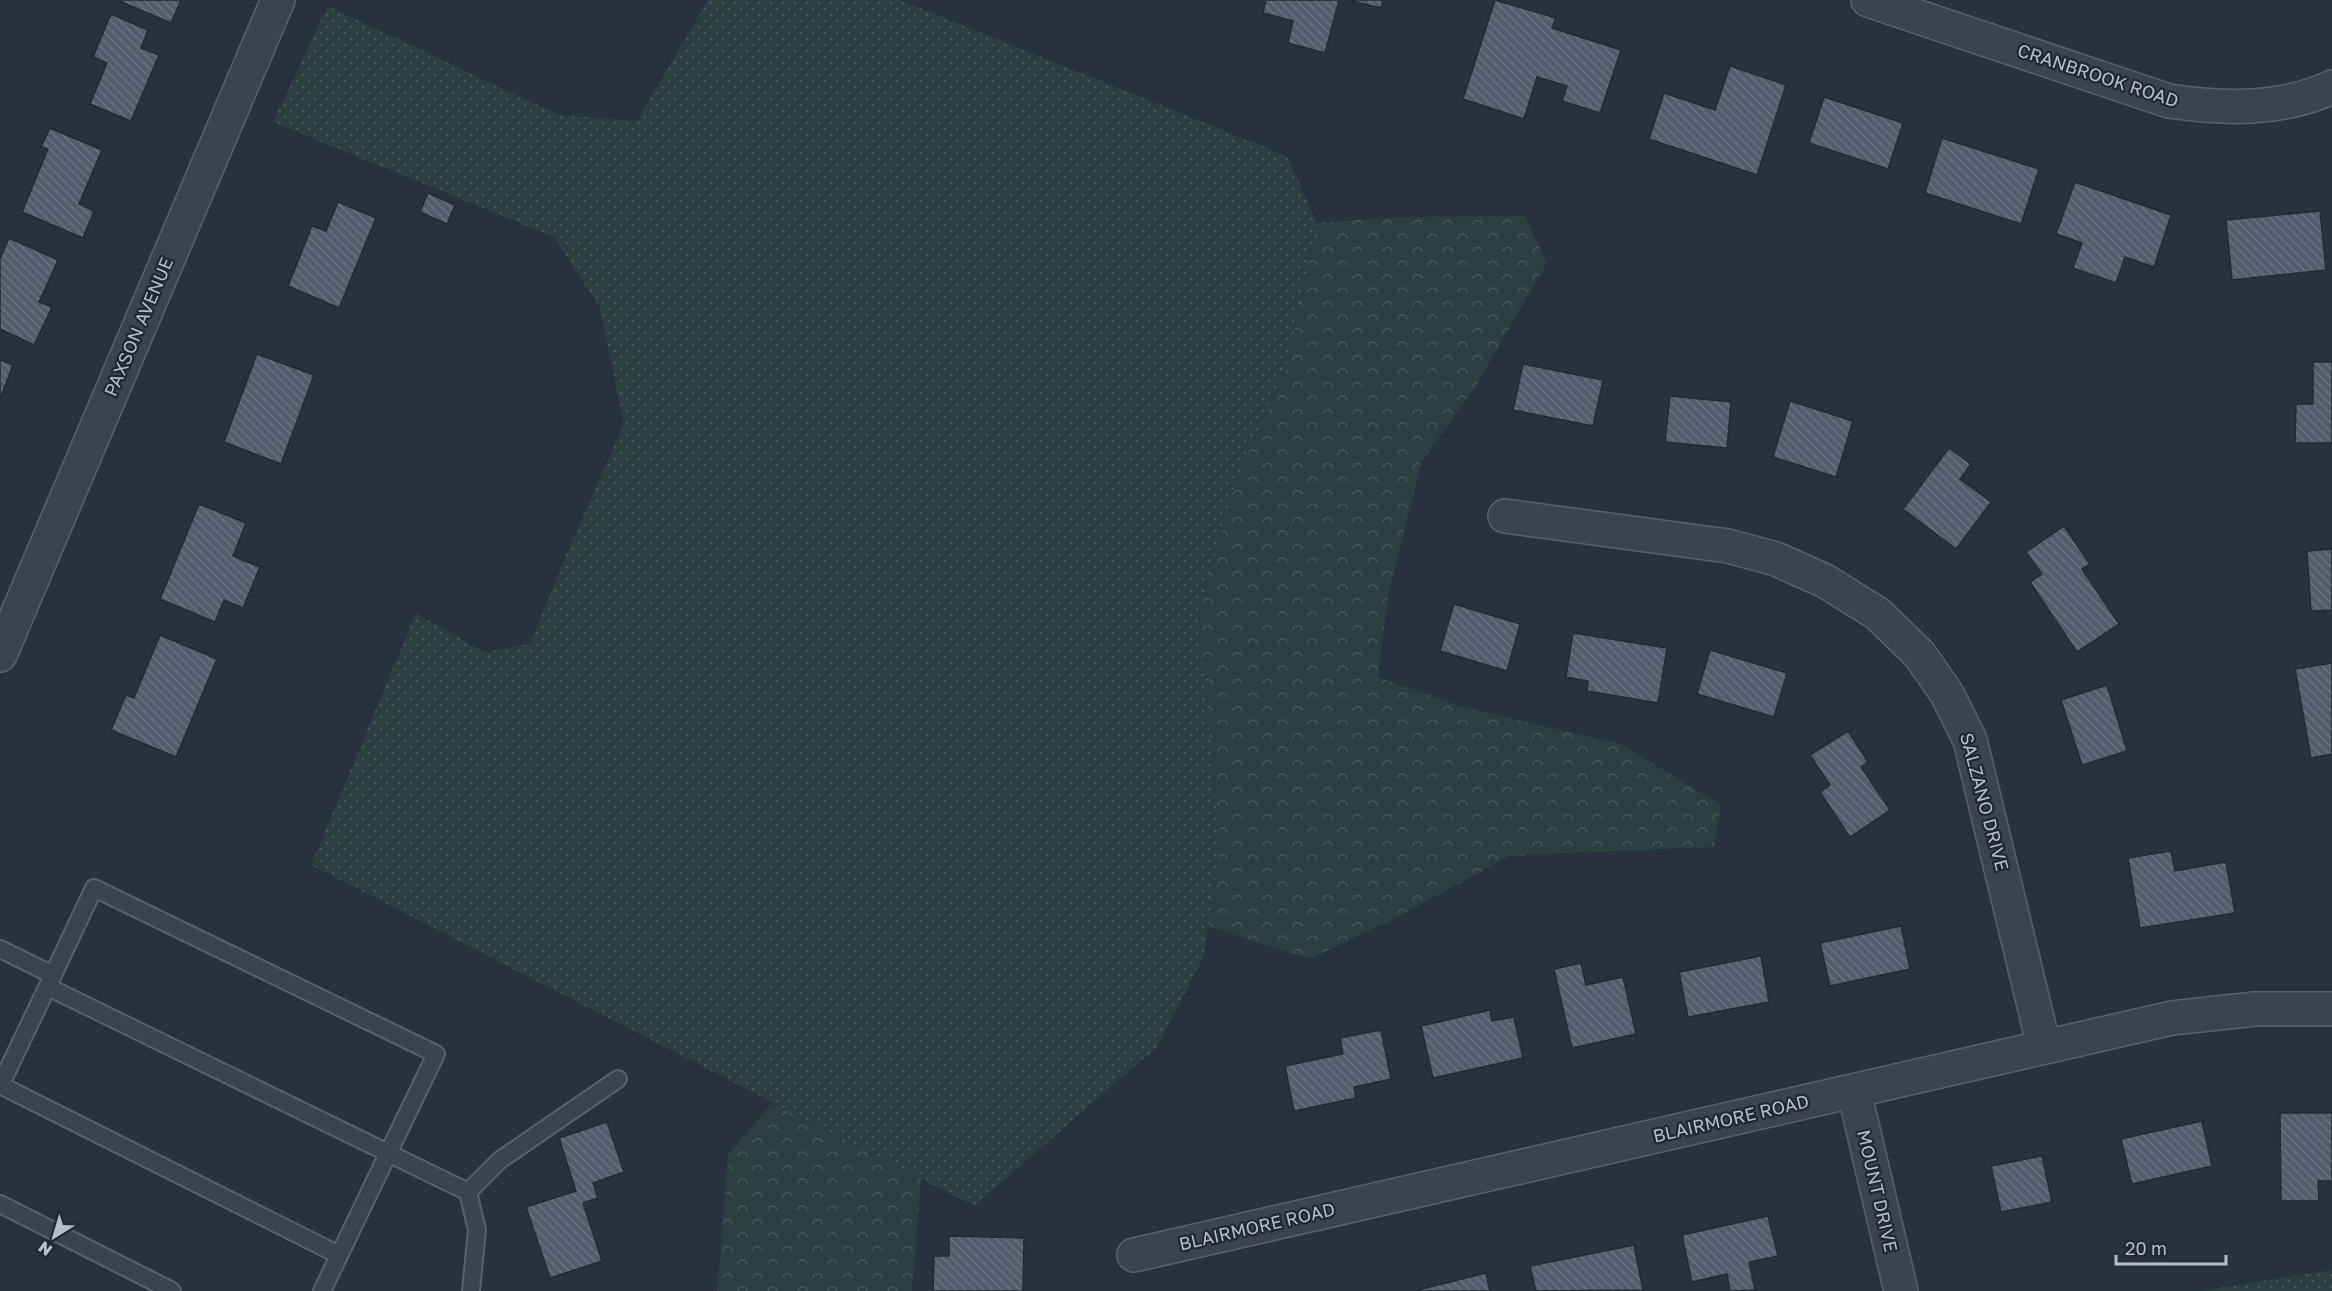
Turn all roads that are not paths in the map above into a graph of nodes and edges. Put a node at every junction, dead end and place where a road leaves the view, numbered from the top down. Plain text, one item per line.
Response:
1 (278, 0) edge
2 (1868, 0) edge
3 (2332, 87) edge
4 (1505, 516) dead end
5 (0, 655) edge
6 (0, 949) edge
7 (51, 981) junction
8 (2332, 1009) edge
9 (2044, 1047) junction
10 (618, 1078) dead end
11 (0, 1085) edge
12 (1854, 1090) junction
13 (389, 1152) junction
14 (468, 1192) junction
15 (0, 1204) edge
16 (339, 1255) junction
17 (1134, 1255) dead end
18 (172, 1291) edge
19 (322, 1291) edge
20 (471, 1291) edge
21 (1901, 1291) edge

1 - 5 street, PAXSON AVENUE
2 - 3 street, CRANBROOK ROAD
4 - 9 street, SALZANO DRIVE
6 - 7 lane
7 - 11 lane
7 - 13 lane
7 - 13 lane
8 - 9 street, BLAIRMORE ROAD
9 - 12 street, BLAIRMORE ROAD
10 - 14 lane
11 - 16 lane
12 - 17 street, BLAIRMORE ROAD
12 - 21 street, MOUNT DRIVE
13 - 14 lane
13 - 16 lane
14 - 20 lane
15 - 18 lane
16 - 19 lane

